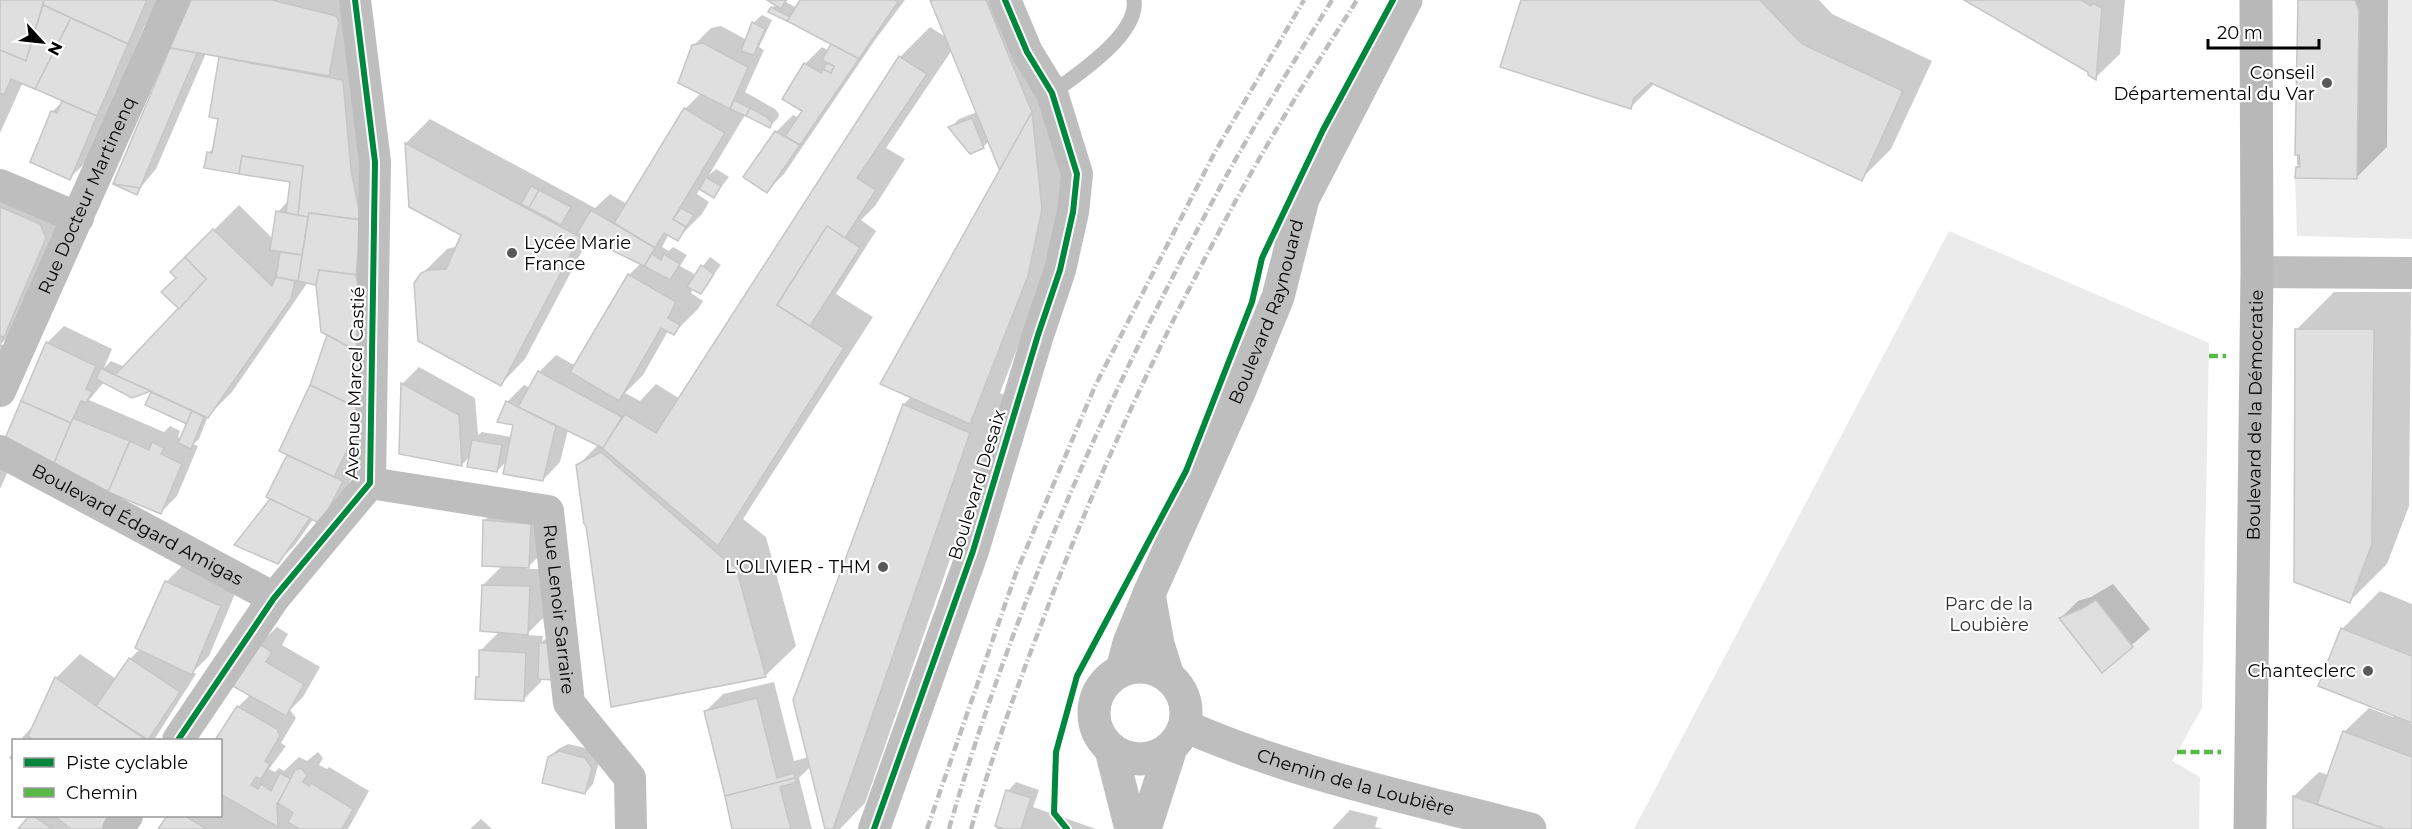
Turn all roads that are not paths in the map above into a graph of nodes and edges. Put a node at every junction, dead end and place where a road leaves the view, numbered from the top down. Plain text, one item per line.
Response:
1 (174, 0) edge
2 (1005, 0) edge
3 (1134, 0) edge
4 (1406, 0) edge
5 (2256, 0) edge
6 (352, 1) edge
7 (1052, 93) junction
8 (0, 185) edge
9 (78, 218) junction
10 (2257, 272) junction
11 (2412, 273) edge
12 (0, 391) edge
13 (0, 451) edge
14 (370, 483) junction
15 (1149, 594) junction
16 (274, 598) junction
17 (1122, 670) junction
18 (1168, 676) junction
19 (1178, 737) junction
20 (179, 739) edge
21 (1111, 750) junction
22 (631, 829) edge
23 (874, 829) edge
24 (1131, 829) edge
25 (1145, 829) edge
26 (1530, 829) edge
27 (2250, 829) edge

1 - 9 street, Rue Docteur Martinenq
2 - 7 street, Boulevard Desaix
3 - 7 lane
4 - 15 street, Boulevard Raynouard
5 - 10 main road, Boulevard de la Démocratie
6 - 14 street, Avenue Marcel Castié
7 - 23 street, Boulevard Desaix
8 - 9 street
9 - 12 street, Rue Docteur Martinenq
10 - 11 street
10 - 27 main road, Boulevard de la Démocratie
13 - 16 street, Boulevard Édgard Amigas
14 - 16 street, Avenue Marcel Castié
14 - 22 street, Rue Lenoir Sarraire
15 - 17 street, Boulevard Raynouard
15 - 18 street
16 - 20 street, Avenue Marcel Castié
17 - 18 street
17 - 21 street
18 - 19 street
19 - 21 street
19 - 25 street
19 - 26 street, Chemin de la Loubière
21 - 24 street

